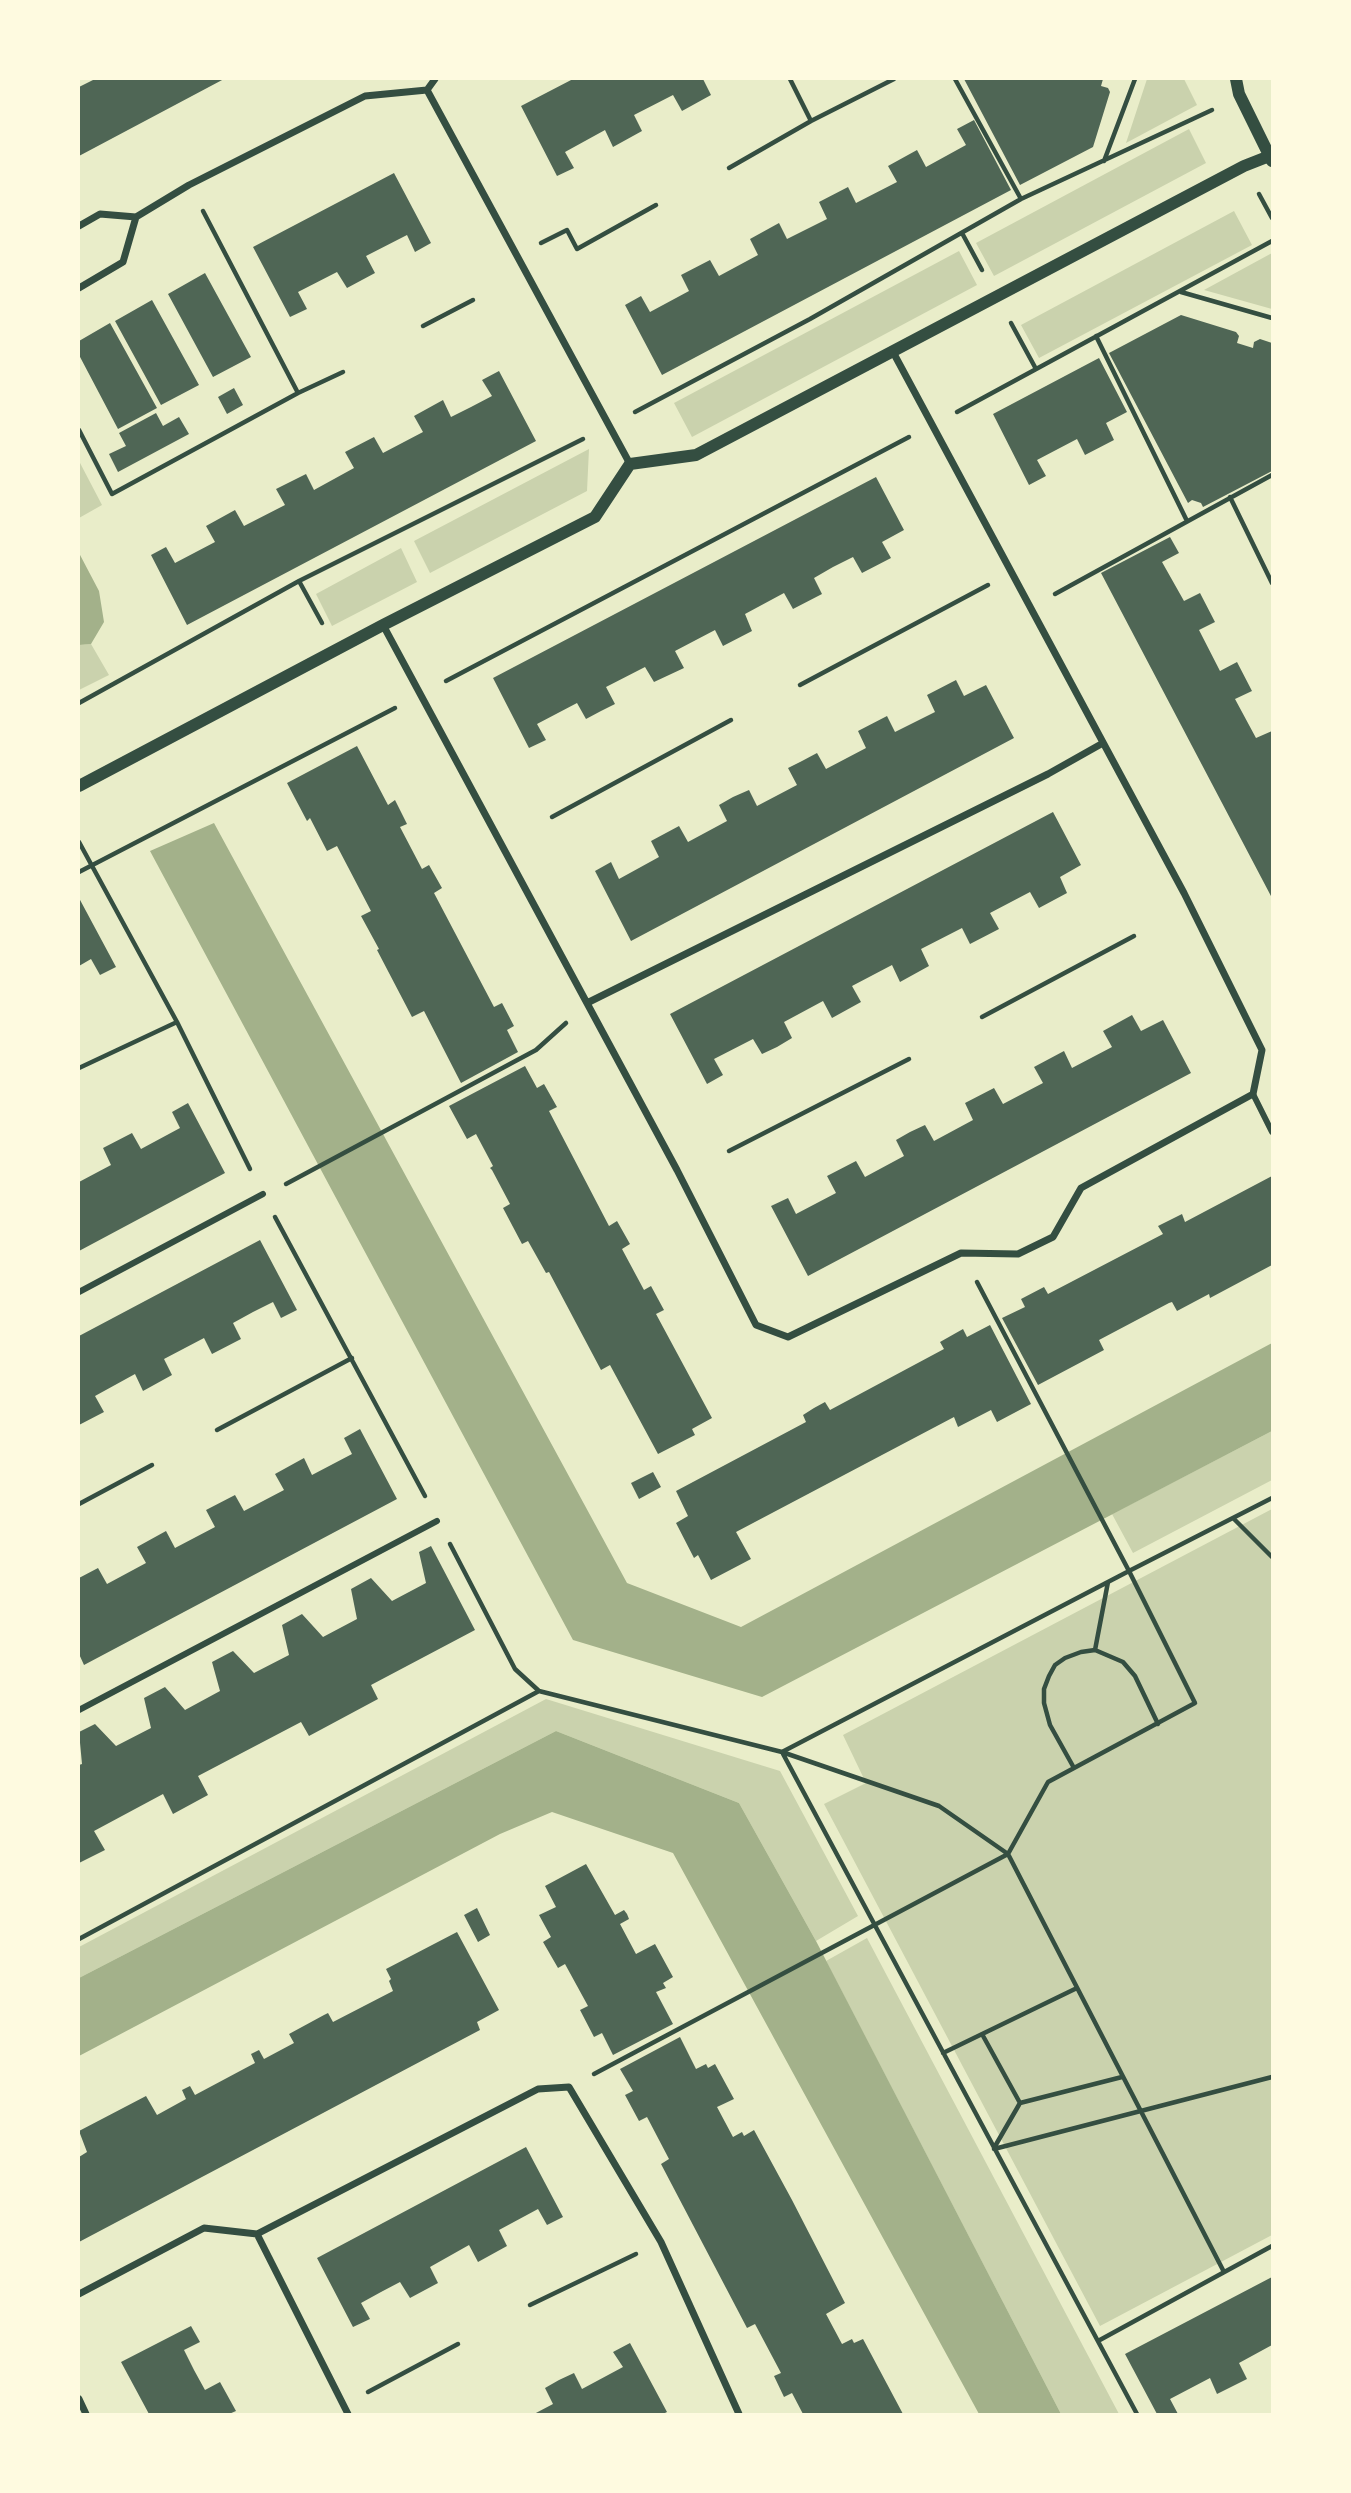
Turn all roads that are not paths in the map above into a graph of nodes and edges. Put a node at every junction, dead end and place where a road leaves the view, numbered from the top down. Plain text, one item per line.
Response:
1 (435, 79) edge
2 (1236, 79) edge
3 (427, 90) junction
4 (1271, 158) edge
5 (135, 217) junction
6 (79, 226) edge
7 (79, 288) edge
8 (893, 352) junction
9 (630, 464) junction
10 (383, 625) junction
11 (1103, 743) junction
12 (79, 786) edge
13 (587, 1003) junction
14 (1253, 1094) junction
15 (1272, 1132) edge
16 (263, 1194) road end
17 (79, 1292) edge
18 (437, 1521) road end
19 (79, 1710) edge
20 (257, 2234) junction
21 (79, 2294) edge
22 (79, 2399) edge
23 (86, 2414) edge
24 (348, 2414) edge
25 (739, 2414) edge

1 - 3 street
2 - 4 street
3 - 5 street
3 - 9 street
4 - 8 street
5 - 6 street
5 - 7 street
8 - 9 street
8 - 11 street
9 - 10 street
10 - 12 street
10 - 13 street
11 - 13 street
11 - 14 street
13 - 14 street
14 - 15 street
16 - 17 street
18 - 19 street
20 - 21 street
20 - 24 street
20 - 25 street
22 - 23 street

